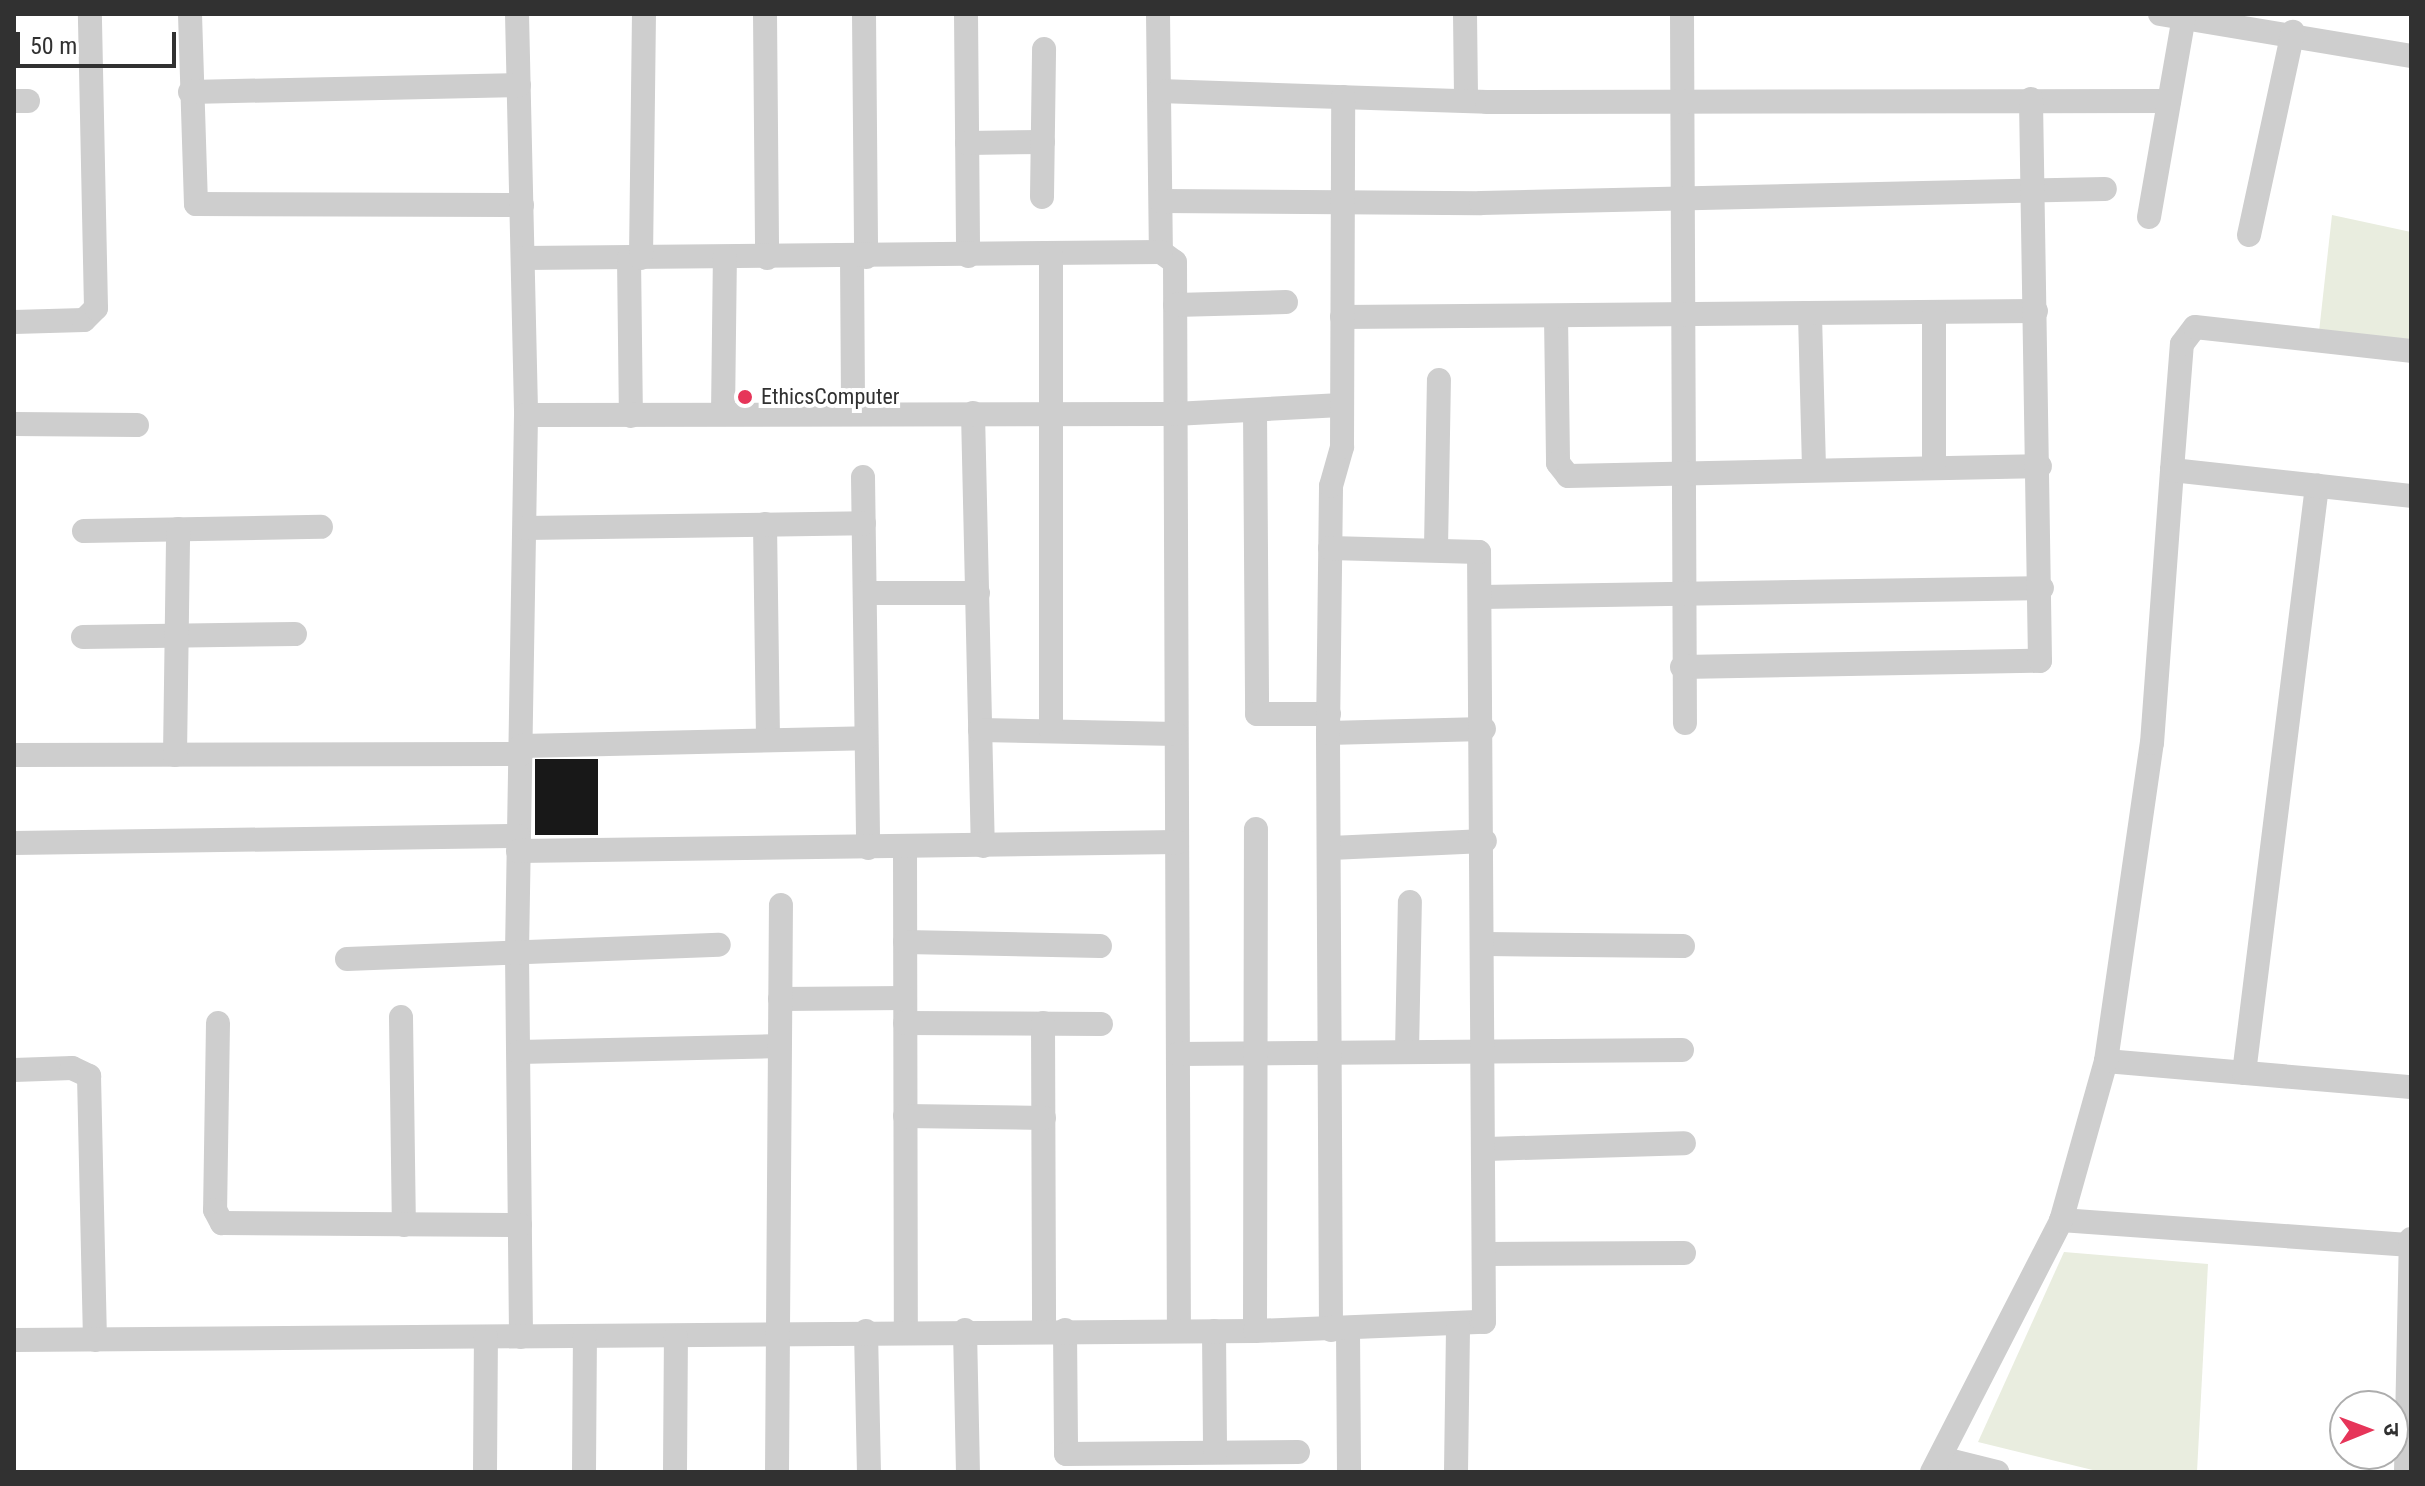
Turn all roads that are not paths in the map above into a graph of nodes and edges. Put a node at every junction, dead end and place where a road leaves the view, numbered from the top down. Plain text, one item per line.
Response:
1 (90, 14) edge
2 (190, 14) edge
3 (517, 14) edge
4 (644, 14) edge
5 (765, 14) edge
6 (864, 14) edge
7 (966, 14) edge
8 (1158, 14) edge
9 (1465, 14) edge
10 (1682, 14) edge
11 (2160, 14) edge
12 (2184, 16) junction
13 (2303, 27) edge
14 (1044, 49) dead end
15 (2411, 56) edge
16 (519, 85) junction
17 (1159, 91) junction
18 (190, 92) junction
19 (1343, 97) junction
20 (1680, 97) junction
21 (2031, 99) junction
22 (1466, 101) junction
23 (2169, 101) junction
24 (1043, 142) junction
25 (967, 143) junction
26 (2105, 189) dead end
27 (2034, 191) junction
28 (1682, 196) junction
29 (1042, 197) dead end
30 (1161, 201) junction
31 (1341, 203) junction
32 (522, 205) junction
33 (2149, 217) dead end
34 (2249, 235) dead end
35 (1161, 252) junction
36 (1051, 254) junction
37 (968, 256) junction
38 (859, 257) junction
39 (524, 258) junction
40 (635, 258) junction
41 (725, 258) junction
42 (767, 258) junction
43 (1286, 302) dead end
44 (1175, 305) junction
45 (2036, 311) junction
46 (1934, 313) junction
47 (1810, 315) junction
48 (1556, 316) junction
49 (1681, 316) junction
50 (1342, 317) junction
51 (14, 322) edge
52 (2411, 351) edge
53 (1439, 380) dead end
54 (1341, 405) junction
55 (1255, 410) junction
56 (853, 413) junction
57 (973, 413) junction
58 (1050, 413) junction
59 (723, 414) junction
60 (1175, 414) junction
61 (526, 415) junction
62 (631, 416) junction
63 (14, 424) edge
64 (137, 425) dead end
65 (1934, 466) junction
66 (2040, 466) junction
67 (1814, 467) junction
68 (1685, 470) junction
69 (2172, 470) junction
70 (863, 477) dead end
71 (2317, 486) junction
72 (2411, 496) edge
73 (864, 523) junction
74 (765, 524) junction
75 (321, 527) dead end
76 (525, 528) junction
77 (178, 529) junction
78 (84, 531) dead end
79 (1330, 548) junction
80 (1436, 548) junction
81 (2042, 588) junction
82 (865, 593) junction
83 (978, 593) junction
84 (1684, 593) junction
85 (1482, 597) junction
86 (295, 634) dead end
87 (176, 636) junction
88 (83, 637) dead end
89 (1682, 667) junction
90 (1685, 723) dead end
91 (1328, 724) junction
92 (1484, 729) junction
93 (980, 730) junction
94 (1051, 730) junction
95 (1176, 734) junction
96 (866, 738) junction
97 (768, 740) junction
98 (521, 750) junction
99 (14, 755) edge
100 (175, 755) junction
101 (1256, 829) dead end
102 (1485, 841) junction
103 (1177, 842) junction
104 (14, 843) edge
105 (518, 844) junction
106 (983, 846) junction
107 (905, 847) junction
108 (868, 848) junction
109 (1331, 848) junction
110 (1410, 902) dead end
111 (781, 905) dead end
112 (905, 942) junction
113 (1486, 944) junction
114 (719, 945) dead end
115 (1100, 946) dead end
116 (1683, 946) dead end
117 (517, 953) junction
118 (347, 959) dead end
119 (905, 998) junction
120 (780, 999) junction
121 (401, 1017) dead end
122 (218, 1023) dead end
123 (905, 1023) junction
124 (1043, 1023) junction
125 (1101, 1024) dead end
126 (779, 1046) junction
127 (1682, 1050) dead end
128 (519, 1052) junction
129 (1332, 1052) junction
130 (1407, 1052) junction
131 (1486, 1052) junction
132 (1257, 1053) junction
133 (1178, 1054) junction
134 (2106, 1061) junction
135 (14, 1070) edge
136 (2244, 1073) junction
137 (2411, 1087) edge
138 (905, 1116) junction
139 (1044, 1118) junction
140 (1684, 1143) dead end
141 (1487, 1149) junction
142 (2061, 1220) junction
143 (404, 1225) junction
144 (520, 1225) junction
145 (2411, 1239) edge
146 (2411, 1245) edge
147 (1684, 1253) dead end
148 (1488, 1254) junction
149 (1458, 1325) junction
150 (906, 1329) junction
151 (1340, 1329) junction
152 (965, 1330) junction
153 (1054, 1330) junction
154 (1179, 1330) junction
155 (866, 1331) junction
156 (1214, 1331) junction
157 (1255, 1331) junction
158 (780, 1334) junction
159 (585, 1336) junction
160 (486, 1337) junction
161 (521, 1337) junction
162 (676, 1337) junction
163 (14, 1340) edge
164 (95, 1340) junction
165 (1215, 1452) junction
166 (1298, 1452) dead end
167 (1066, 1463) edge
168 (1936, 1465) edge
169 (485, 1472) edge
170 (584, 1472) edge
171 (675, 1472) edge
172 (777, 1472) edge
173 (869, 1472) edge
174 (968, 1472) edge
175 (1349, 1472) edge
176 (1456, 1472) edge
177 (1997, 1472) edge
178 (2406, 1472) edge

1 - 51 street
2 - 18 street
3 - 16 street
4 - 40 street
5 - 42 street
6 - 38 street
7 - 25 street
8 - 17 street
9 - 22 street
10 - 20 street
11 - 12 street
12 - 13 street
12 - 23 street
13 - 15 street
13 - 34 street
14 - 24 street
16 - 18 street
16 - 32 street
17 - 19 street
17 - 30 street
18 - 32 street
19 - 22 street
19 - 31 street
20 - 21 street
20 - 22 street
20 - 28 street
21 - 23 street
21 - 27 street
23 - 33 street
24 - 25 street
24 - 29 street
25 - 37 street
26 - 27 street
27 - 28 street
27 - 45 street
28 - 31 street
28 - 49 street
30 - 31 street
30 - 35 street
31 - 50 street
32 - 39 street
35 - 36 street
35 - 44 street
36 - 37 street
36 - 58 street
37 - 38 street
38 - 42 street
38 - 56 street
39 - 40 street
39 - 61 street
40 - 41 street
40 - 62 street
41 - 42 street
41 - 59 street
43 - 44 street
44 - 60 street
45 - 46 street
45 - 66 street
46 - 47 street
46 - 65 street
47 - 49 street
47 - 67 street
48 - 49 street
48 - 50 street
48 - 68 street
49 - 68 street
50 - 54 street
52 - 69 street
53 - 80 street
54 - 55 street
54 - 79 street
55 - 60 street
55 - 91 street
56 - 57 street
56 - 59 street
57 - 58 street
57 - 83 street
58 - 60 street
58 - 94 street
59 - 62 street
60 - 95 street
61 - 62 street
61 - 76 street
63 - 64 street
65 - 66 street
65 - 67 street
66 - 81 street
67 - 68 street
68 - 84 street
69 - 71 street
69 - 134 street
70 - 73 street
71 - 72 street
71 - 136 street
73 - 74 street
73 - 82 street
74 - 76 street
74 - 97 street
75 - 77 street
76 - 98 street
77 - 78 street
77 - 87 street
79 - 80 street
79 - 91 street
80 - 85 street
81 - 84 street
81 - 89 street
82 - 83 street
82 - 96 street
83 - 93 street
84 - 85 street
84 - 89 street
85 - 92 street
86 - 87 street
87 - 88 street
87 - 100 street
89 - 90 street
91 - 92 street
91 - 109 street
92 - 102 street
93 - 94 street
93 - 106 street
94 - 95 street
95 - 103 street
96 - 97 street
96 - 108 street
97 - 98 street
98 - 100 street
98 - 105 street
99 - 100 street
101 - 132 street
102 - 109 street
102 - 113 street
103 - 106 street
103 - 133 street
104 - 105 street
105 - 108 street
105 - 117 street
106 - 107 street
107 - 108 street
107 - 112 street
109 - 129 street
110 - 130 street
111 - 120 street
112 - 115 street
112 - 119 street
113 - 116 street
113 - 131 street
114 - 117 street
117 - 118 street
117 - 128 street
119 - 120 street
119 - 123 street
120 - 126 street
121 - 143 street
122 - 143 street
123 - 124 street
123 - 138 street
124 - 125 street
124 - 139 street
126 - 128 street
126 - 158 street
127 - 131 street
128 - 144 street
129 - 130 street
129 - 132 street
129 - 151 street
130 - 131 street
131 - 141 street
132 - 133 street
132 - 157 street
133 - 154 street
134 - 136 street
134 - 142 street
135 - 164 street
136 - 137 street
138 - 139 street
138 - 150 street
139 - 153 street
140 - 141 street
141 - 148 street
142 - 146 street
142 - 168 street
143 - 144 street
144 - 161 street
145 - 146 street
146 - 178 street
147 - 148 street
148 - 149 street
149 - 151 street
149 - 176 street
150 - 152 street
150 - 155 street
151 - 157 street
151 - 175 street
152 - 153 street
152 - 174 street
153 - 154 street
153 - 167 street
154 - 156 street
155 - 158 street
155 - 173 street
156 - 157 street
156 - 165 street
158 - 162 street
158 - 172 street
159 - 161 street
159 - 162 street
159 - 170 street
160 - 161 street
160 - 164 street
160 - 169 street
162 - 171 street
163 - 164 street
165 - 166 street
165 - 167 street
168 - 177 street

